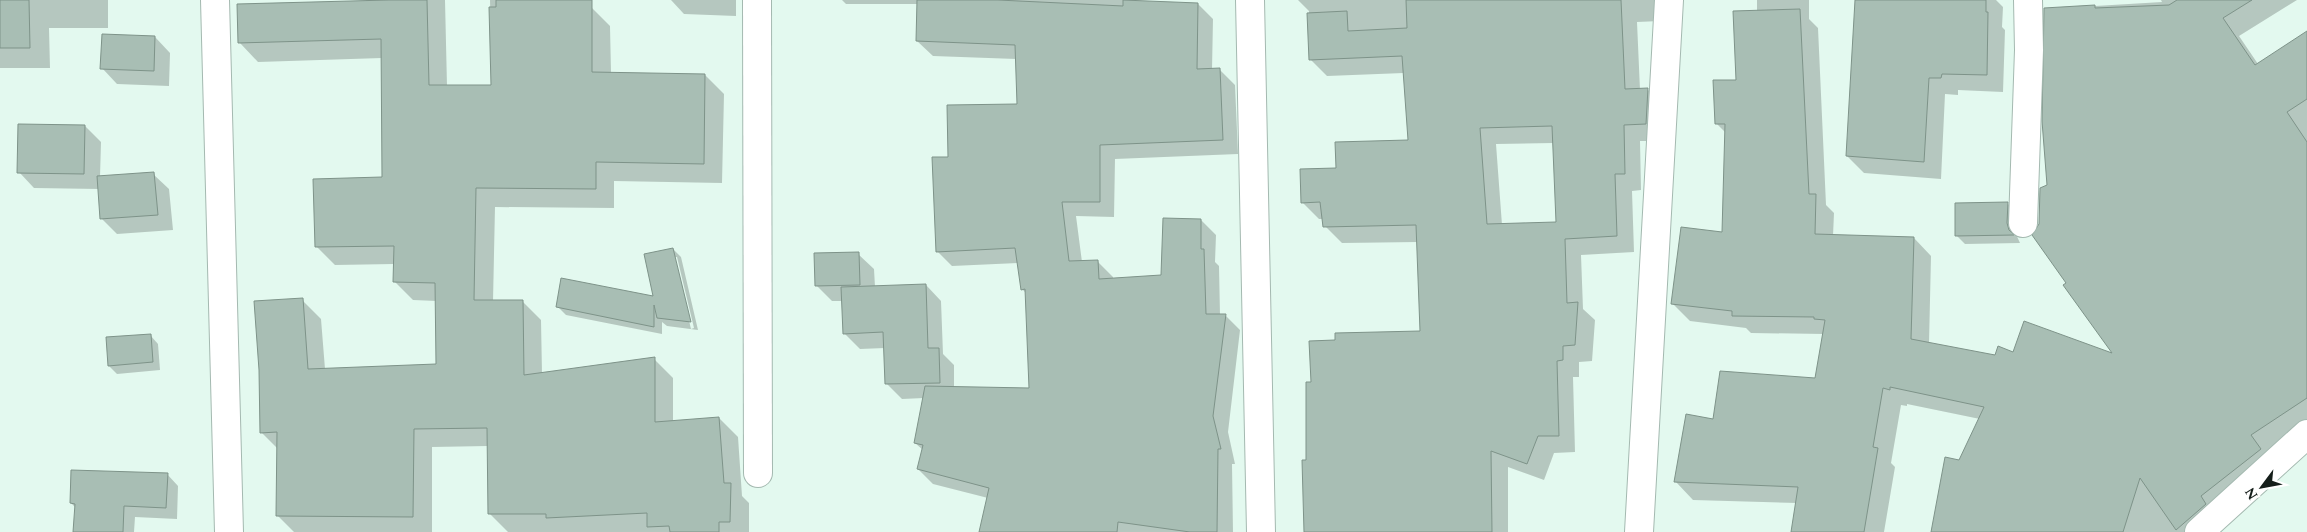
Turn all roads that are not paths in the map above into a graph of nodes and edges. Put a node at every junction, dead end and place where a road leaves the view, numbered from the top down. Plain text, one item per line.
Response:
1 (215, 0) edge
2 (757, 0) edge
3 (1250, 0) edge
4 (1669, 0) edge
5 (2028, 0) edge
6 (2023, 223) dead end
7 (2307, 434) edge
8 (758, 472) dead end
9 (229, 532) edge
10 (1261, 532) edge
11 (1639, 532) edge
12 (2199, 532) edge

1 - 9 street
2 - 8 street
3 - 10 street
4 - 11 street
5 - 6 street
7 - 12 street

